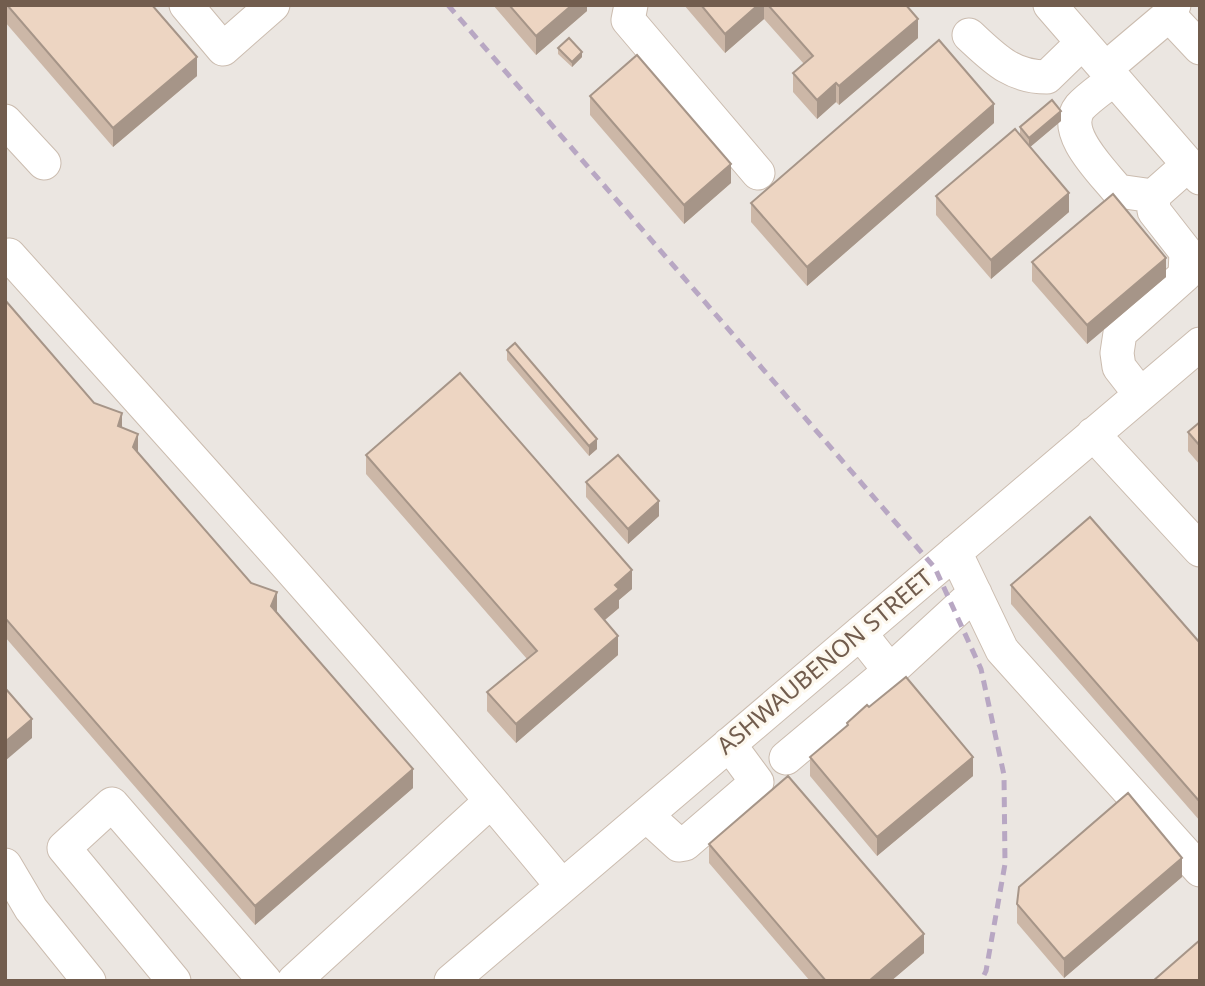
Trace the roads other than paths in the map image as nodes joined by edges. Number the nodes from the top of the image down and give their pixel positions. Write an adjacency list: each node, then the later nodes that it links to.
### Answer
1 (186, 5): 2 (street)
2 (274, 5)
3 (631, 5): 15 (street)
4 (1050, 5): 7 (street)
5 (1172, 10): 8 (street); 9 (street)
6 (969, 35): 10 (street)
7 (1083, 43): 9 (street); 10 (street)
8 (1200, 48)
9 (1109, 74): 11 (street); 14 (street)
10 (1047, 77): 11 (street)
11 (1079, 108): 16 (street)
12 (5, 121): 13 (street)
13 (44, 163)
14 (1194, 172): 16 (street)
15 (758, 173)
16 (1153, 196): 19 (street)
17 (9, 255): 30 (street)
18 (1196, 353): 19 (street, ASHWAUBENON STREET)
19 (1140, 394): 20 (street, ASHWAUBENON STREET)
20 (1093, 435): 21 (street); 22 (street, ASHWAUBENON STREET)
21 (1200, 550)
22 (955, 552): 23 (street); 24 (street, ASHWAUBENON STREET)
23 (975, 593): 25 (street); 33 (street)
24 (860, 633): 25 (street); 26 (street, ASHWAUBENON STREET)
25 (890, 671): 28 (street)
26 (757, 720): 27 (street, ASHWAUBENON STREET); 28 (street)
27 (729, 744): 29 (street); 31 (street, ASHWAUBENON STREET)
28 (786, 758): 29 (street)
29 (757, 782): 31 (street)
30 (491, 801): 34 (street); 38 (street)
31 (646, 815): 34 (street, ASHWAUBENON STREET)
32 (5, 865): 35 (street)
33 (1200, 870)
34 (562, 886): 39 (street, ASHWAUBENON STREET)
35 (89, 981)
36 (174, 981): 37 (street)
37 (265, 981)
38 (294, 981)
39 (451, 981)

